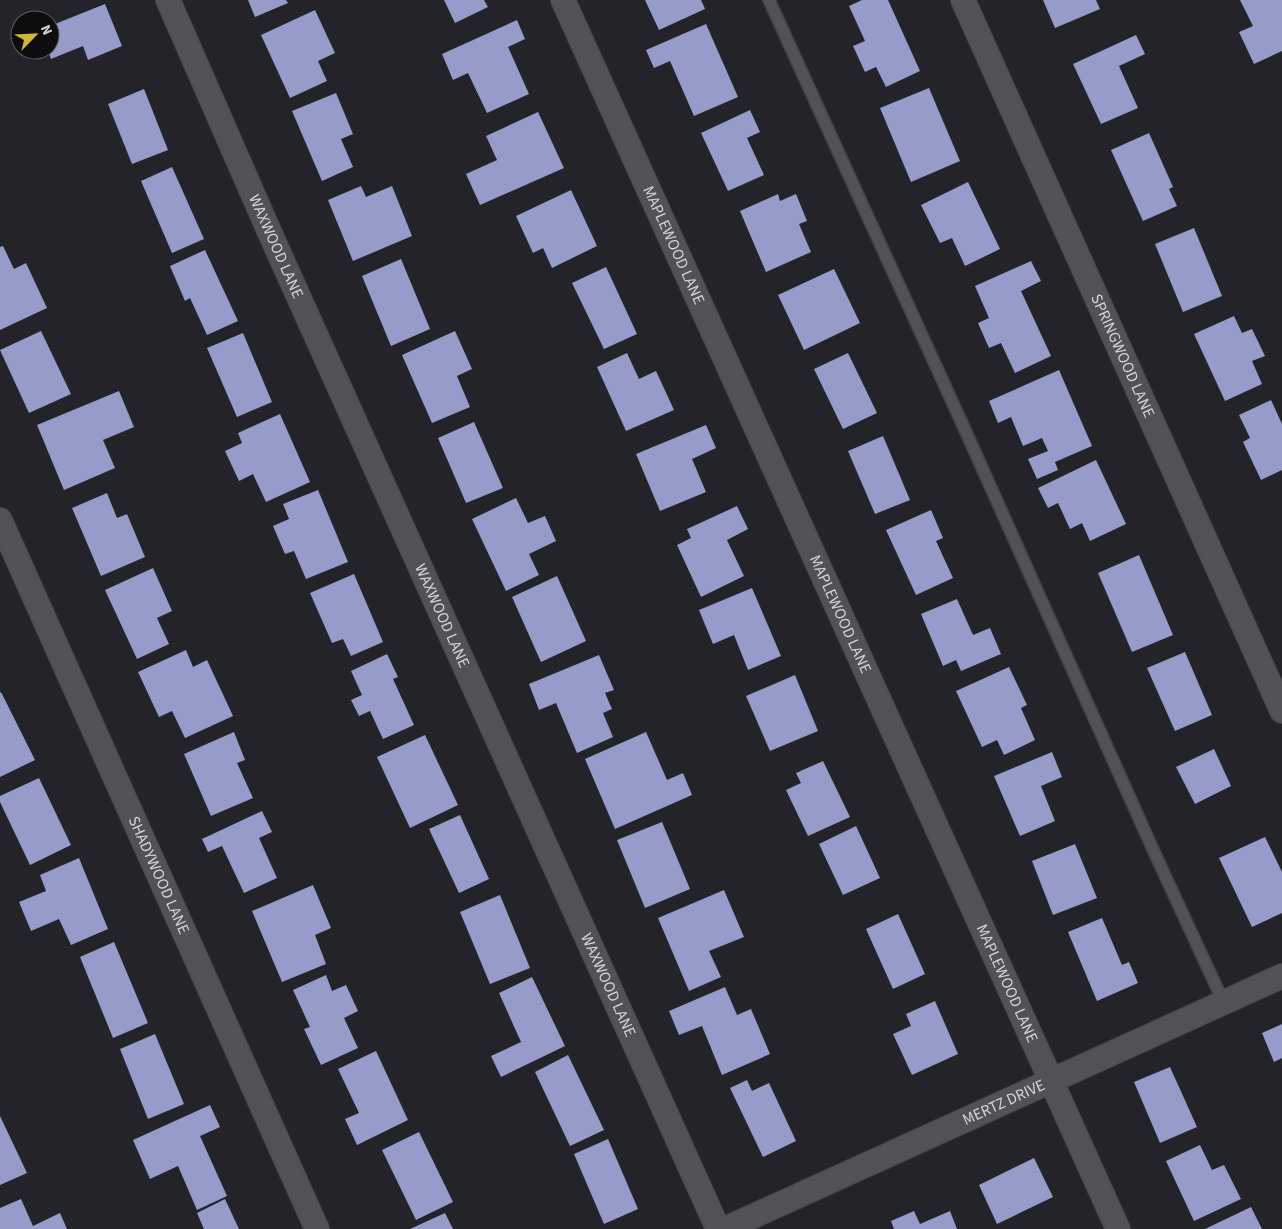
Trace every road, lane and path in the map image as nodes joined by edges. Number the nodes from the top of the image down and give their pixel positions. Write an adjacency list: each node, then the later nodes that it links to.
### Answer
1 (168, 0): 11 (street, WAXWOOD LANE)
2 (563, 0): 9 (street, MAPLEWOOD LANE)
3 (769, 0): 8 (lane)
4 (962, 0): 6 (street, SPRINGWOOD LANE)
5 (0, 520): 10 (street, SHADYWOOD LANE)
6 (1282, 711)
7 (1282, 976): 8 (street, MERTZ DRIVE)
8 (1224, 1003): 9 (street, MERTZ DRIVE)
9 (1052, 1082): 12 (street, MERTZ DRIVE); 13 (street, MAPLEWOOD LANE)
10 (317, 1229)
11 (718, 1229)
12 (725, 1229)
13 (1118, 1229)

